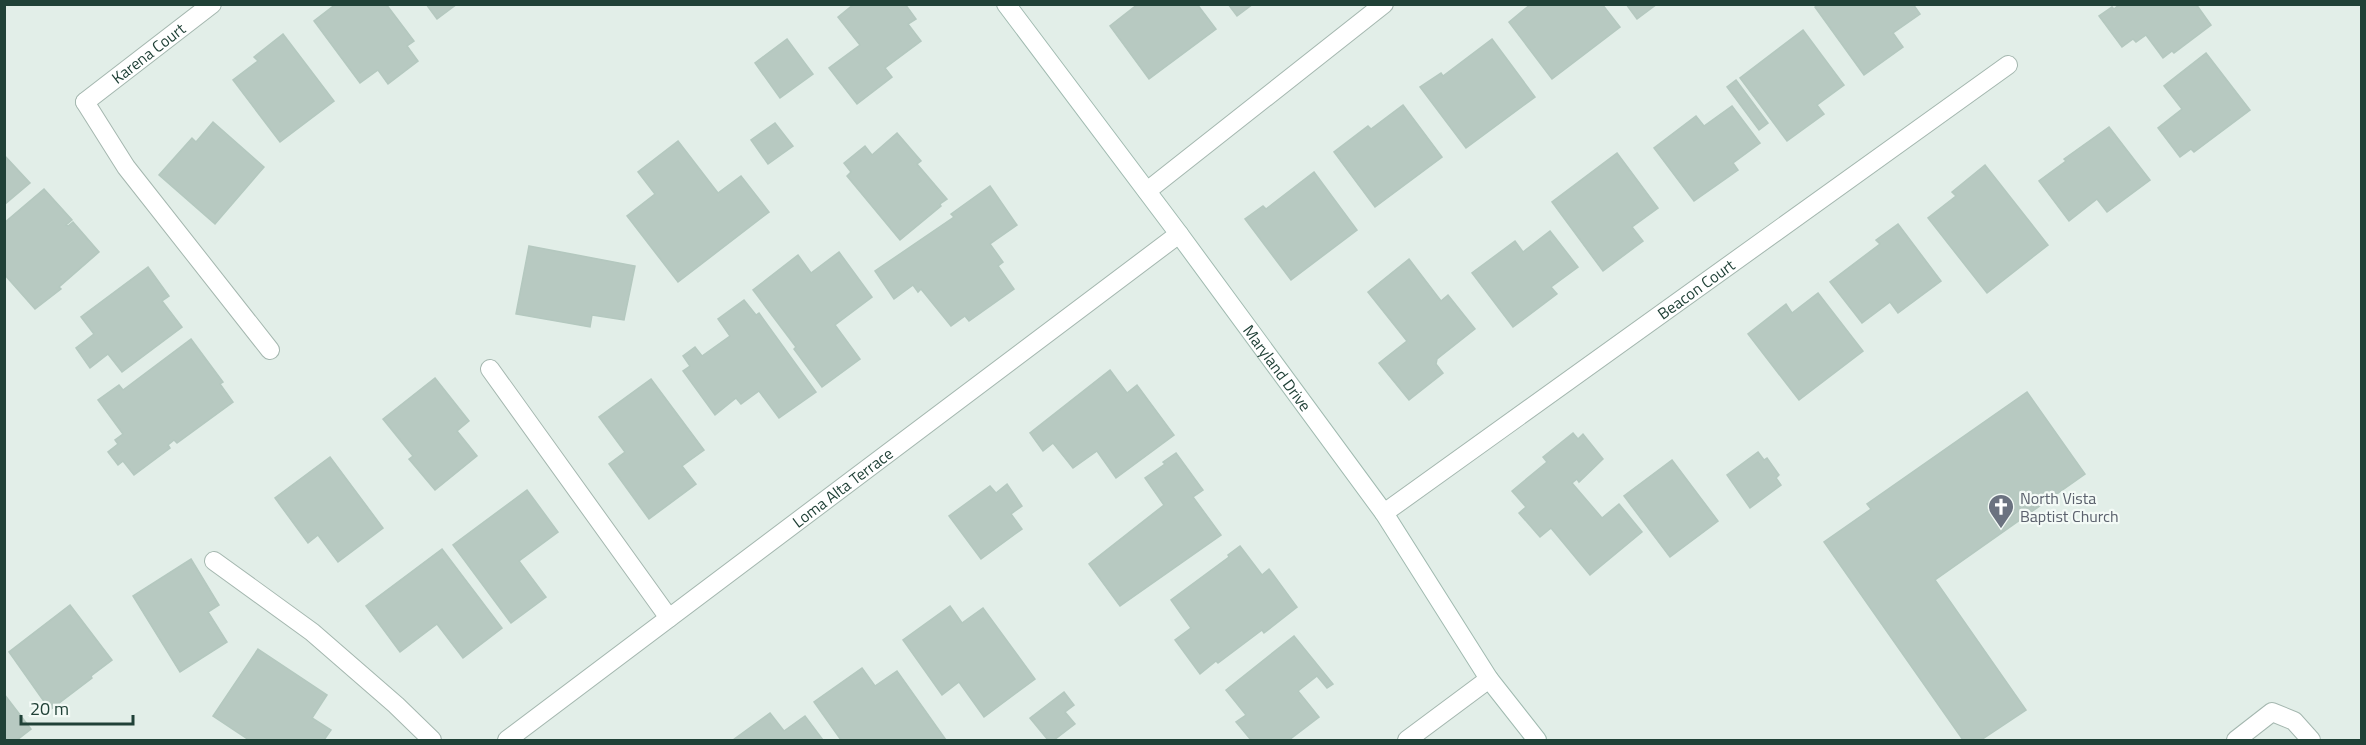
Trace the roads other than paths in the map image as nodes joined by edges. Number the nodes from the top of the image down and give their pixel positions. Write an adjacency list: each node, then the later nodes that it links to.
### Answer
1 (212, 4): 7 (street, Karena Court)
2 (1006, 4): 5 (street, Maryland Drive)
3 (1384, 4): 5 (street)
4 (2008, 65): 9 (street, Beacon Court)
5 (1147, 191): 6 (street, Maryland Drive)
6 (1179, 234): 9 (street, Maryland Drive); 11 (street, Loma Alta Terrace)
7 (270, 350)
8 (490, 369): 11 (street)
9 (1384, 513): 12 (street, Maryland Drive)
10 (214, 561): 13 (street)
11 (669, 618): 14 (street, Loma Alta Terrace)
12 (1489, 679): 15 (street); 16 (street, Maryland Drive)
13 (432, 741)
14 (507, 741)
15 (1407, 741)
16 (1537, 741)
17 (2236, 741): 18 (street)
18 (2311, 741)

